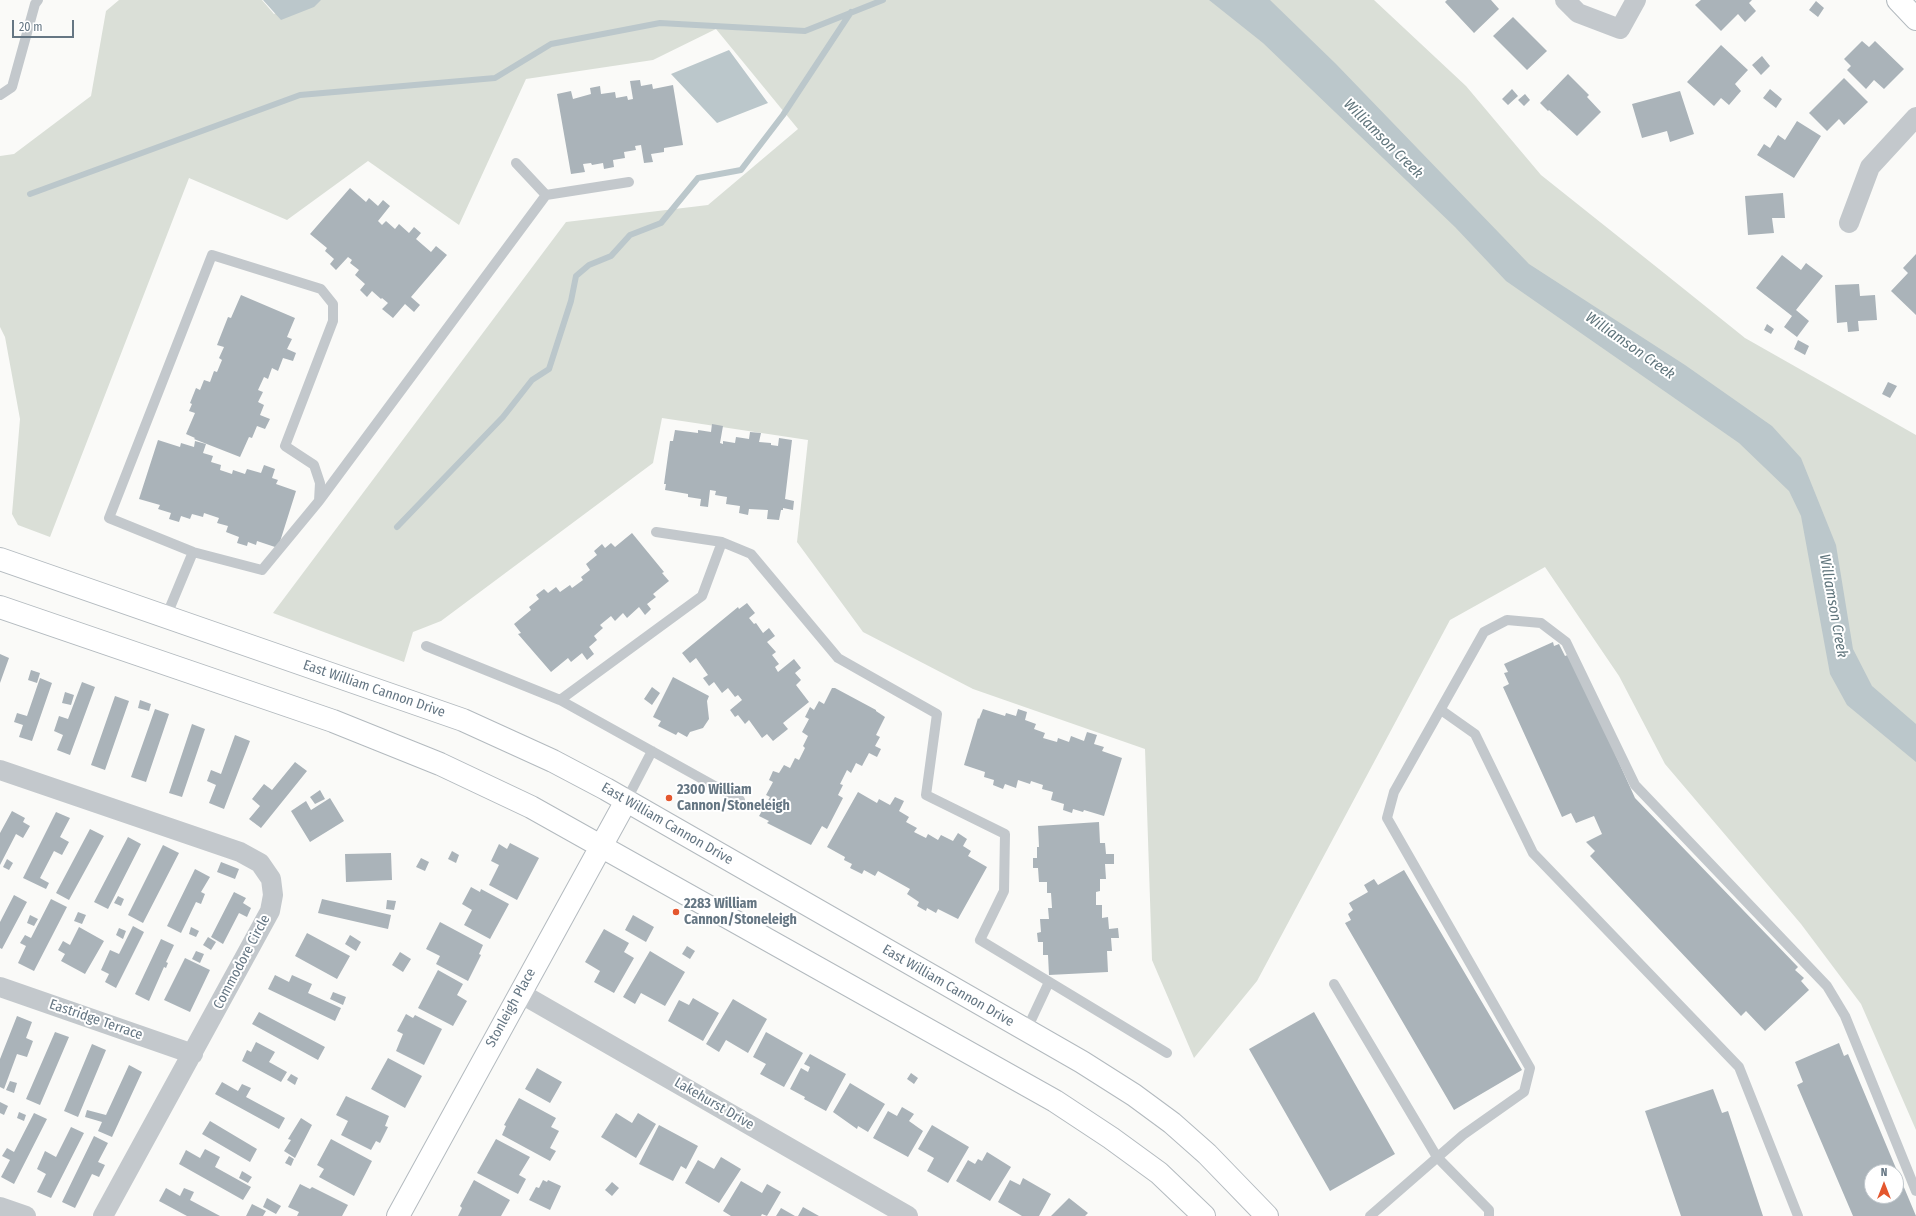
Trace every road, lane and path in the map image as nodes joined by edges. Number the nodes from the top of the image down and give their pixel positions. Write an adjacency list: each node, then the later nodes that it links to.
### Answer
1 (38, 0): 6 (lane)
2 (1565, 0): 3 (street)
3 (1636, 0)
4 (1898, 0): 5 (main road)
5 (1916, 19)
6 (0, 95)
7 (1916, 117): 11 (street)
8 (516, 163): 10 (lane)
9 (629, 182): 10 (lane)
10 (546, 195): 12 (lane)
11 (1849, 223)
12 (319, 501): 15 (lane); 15 (lane)
13 (656, 532): 14 (lane)
14 (722, 542): 20 (lane); 27 (lane)
15 (193, 552): 18 (lane)
16 (0, 559): 18 (main road, East William Cannon Drive)
17 (0, 607): 26 (main road)
18 (166, 617): 25 (main road, East William Cannon Drive)
19 (426, 646): 20 (lane)
20 (560, 700): 22 (lane)
21 (1441, 710): 34 (lane); 35 (lane); 45 (lane)
22 (652, 751): 24 (lane); 25 (lane)
23 (0, 770): 33 (street, Commodore Circle)
24 (740, 800)
25 (626, 801): 26 (main road, Stonleigh Place); 31 (main road, East William Cannon Drive)
26 (600, 846): 30 (main road, Stonleigh Place); 41 (main road)
27 (1050, 982): 31 (lane); 32 (lane)
28 (1334, 984): 34 (lane)
29 (0, 986): 33 (street, Eastridge Terrace)
30 (520, 993): 39 (main road, Stonleigh Place); 40 (street, Lakehurst Drive)
31 (1026, 1030): 42 (main road, East William Cannon Drive)
32 (1167, 1053)
33 (193, 1054): 38 (street, Commodore Circle)
34 (1437, 1157): 43 (lane); 44 (lane)
35 (1916, 1191)
36 (0, 1207): 37 (street)
37 (26, 1216)
38 (104, 1216)
39 (398, 1216)
40 (908, 1216)
41 (1204, 1216)
42 (1267, 1216)
43 (1370, 1216)
44 (1489, 1216)
45 (1798, 1216)

